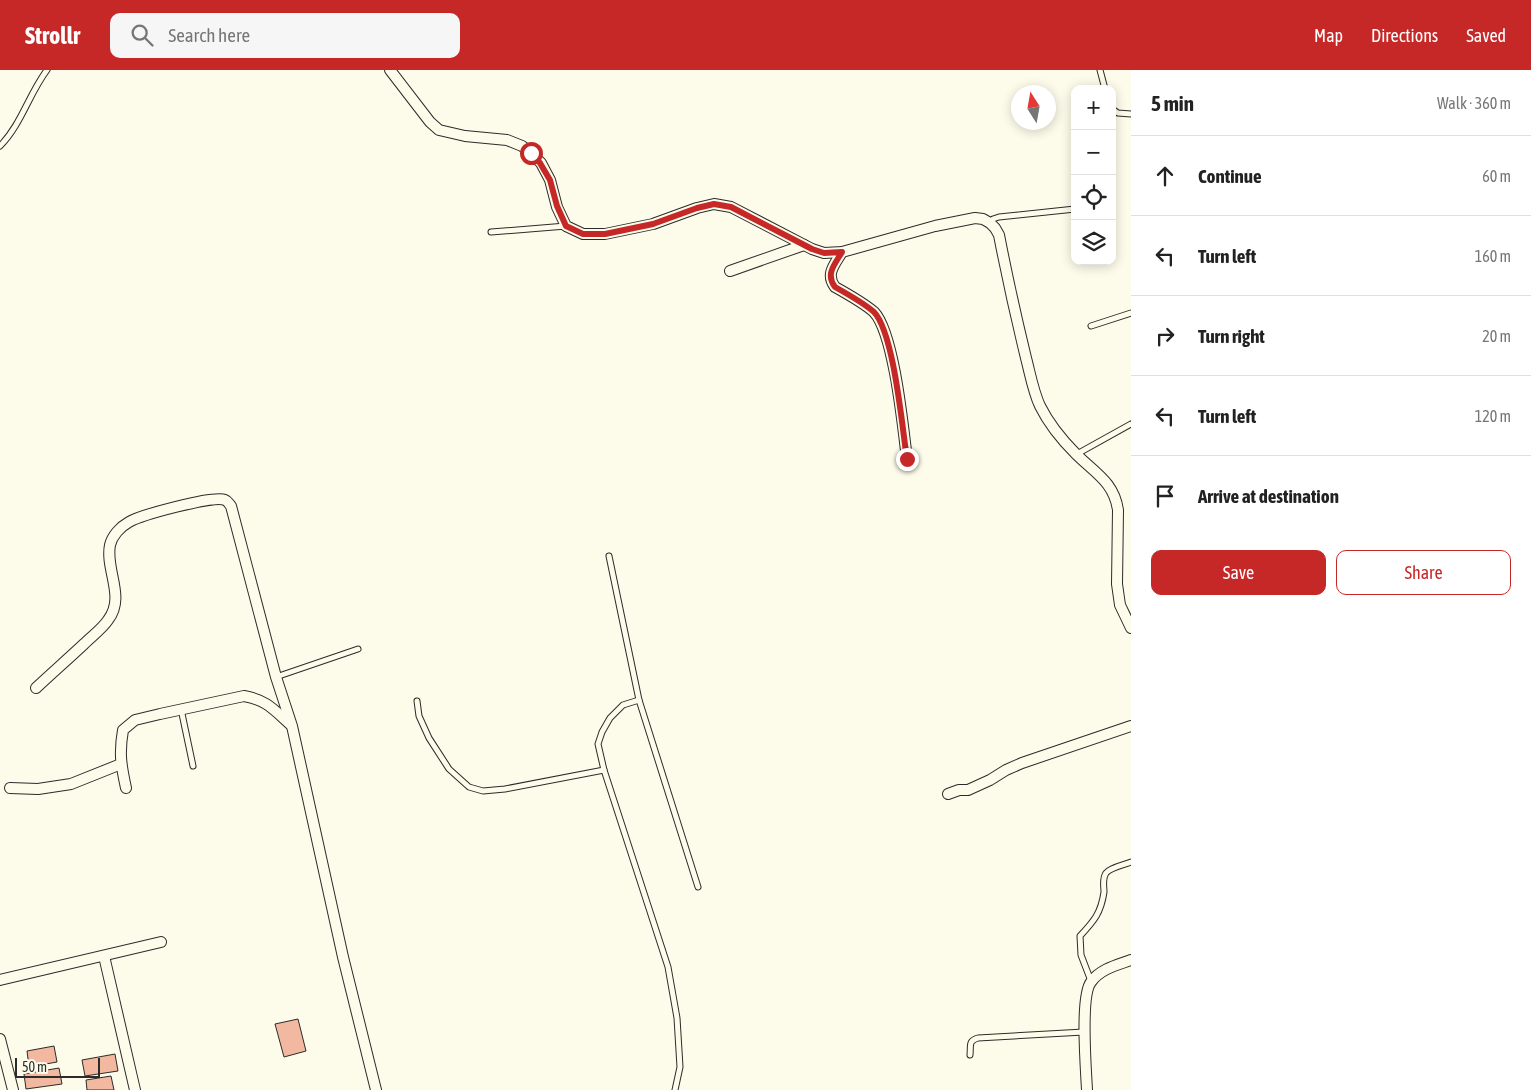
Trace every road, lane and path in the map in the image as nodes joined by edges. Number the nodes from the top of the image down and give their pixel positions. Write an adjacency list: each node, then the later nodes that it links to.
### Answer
1 (47, 70): 7 (lane)
2 (390, 70): 10 (street)
3 (1100, 70): 4 (lane)
4 (1104, 85)
5 (1116, 112): 6 (lane)
6 (1131, 114)
7 (0, 146)
8 (1071, 209): 9 (lane)
9 (990, 223): 13 (street); 18 (street)
10 (566, 226): 11 (lane); 12 (street)
11 (491, 232)
12 (804, 245): 13 (street); 14 (street)
13 (842, 252): 19 (street)
14 (730, 271)
15 (1131, 313): 16 (lane)
16 (1091, 326)
17 (1131, 424): 18 (lane)
18 (1076, 454): 21 (street)
19 (907, 459)
20 (609, 556): 25 (lane)
21 (1131, 628)
22 (358, 648): 23 (lane)
23 (276, 677): 24 (street); 28 (street)
24 (36, 688)
25 (639, 700): 32 (lane); 37 (lane)
26 (417, 701): 32 (lane)
27 (181, 710): 28 (street); 30 (street); 31 (lane)
28 (292, 726): 48 (street)
29 (1131, 726): 35 (street)
30 (121, 764): 33 (street); 34 (street)
31 (193, 766)
32 (604, 770): 49 (lane)
33 (10, 788)
34 (126, 788)
35 (948, 794)
36 (1131, 862): 42 (lane)
37 (698, 887)
38 (161, 942): 39 (street)
39 (104, 956): 41 (street); 47 (street)
40 (1131, 960): 42 (street)
41 (0, 980)
42 (1091, 981): 43 (street)
43 (1085, 1032): 45 (lane); 50 (street)
44 (0, 1039): 46 (street)
45 (970, 1055)
46 (13, 1090)
47 (135, 1090)
48 (376, 1090)
49 (675, 1090)
50 (1087, 1090)

